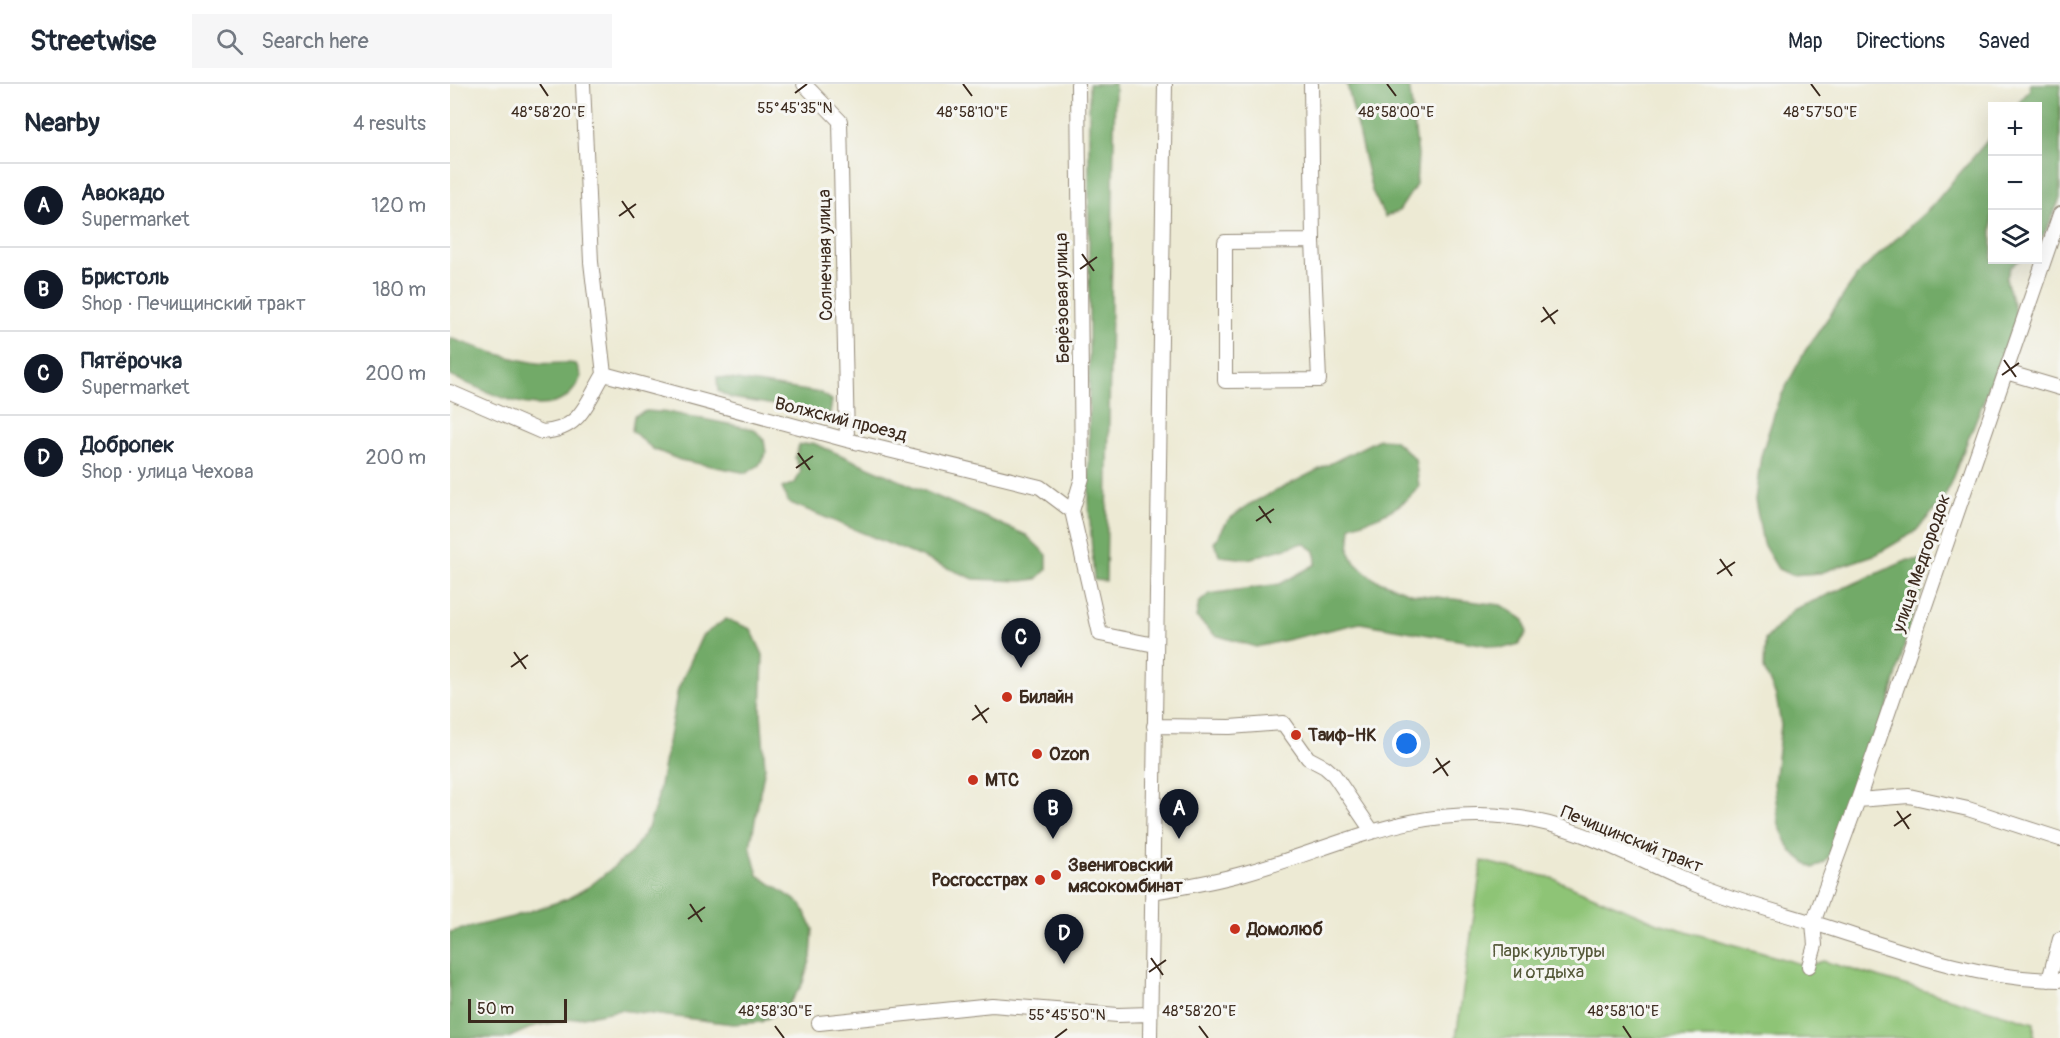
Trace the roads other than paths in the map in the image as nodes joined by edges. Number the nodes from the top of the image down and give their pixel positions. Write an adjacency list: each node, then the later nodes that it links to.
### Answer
1 (583, 84): 9 (street)
2 (804, 84): 12 (street, Солнечная улица)
3 (1078, 84): 13 (street, Берёзовая улица)
4 (1164, 84): 14 (street)
5 (1311, 84): 7 (street)
6 (2060, 214): 8 (street, улица Медгородок)
7 (1313, 241): 7 (street)
8 (2006, 372): 10 (street); 16 (street, улица Медгородок)
9 (604, 375): 11 (street); 12 (street, Волжский проезд)
10 (2060, 388)
11 (450, 392)
12 (847, 440): 13 (street, Волжский проезд)
13 (1072, 511): 14 (street)
14 (1155, 645): 15 (street)
15 (1154, 726): 17 (street); 19 (street)
16 (1858, 800): 18 (street); 20 (street, улица Медгородок)
17 (1372, 831): 19 (street, Печищинский тракт); 20 (street, Печищинский тракт)
18 (2060, 839)
19 (1152, 892): 24 (street)
20 (1813, 923): 22 (street, улица Медгородок); 23 (street, Печищинский тракт)
21 (2060, 939): 23 (street)
22 (1809, 966)
23 (2055, 980)
24 (1150, 1014): 25 (street); 26 (street)
25 (819, 1023)
26 (1150, 1038)

